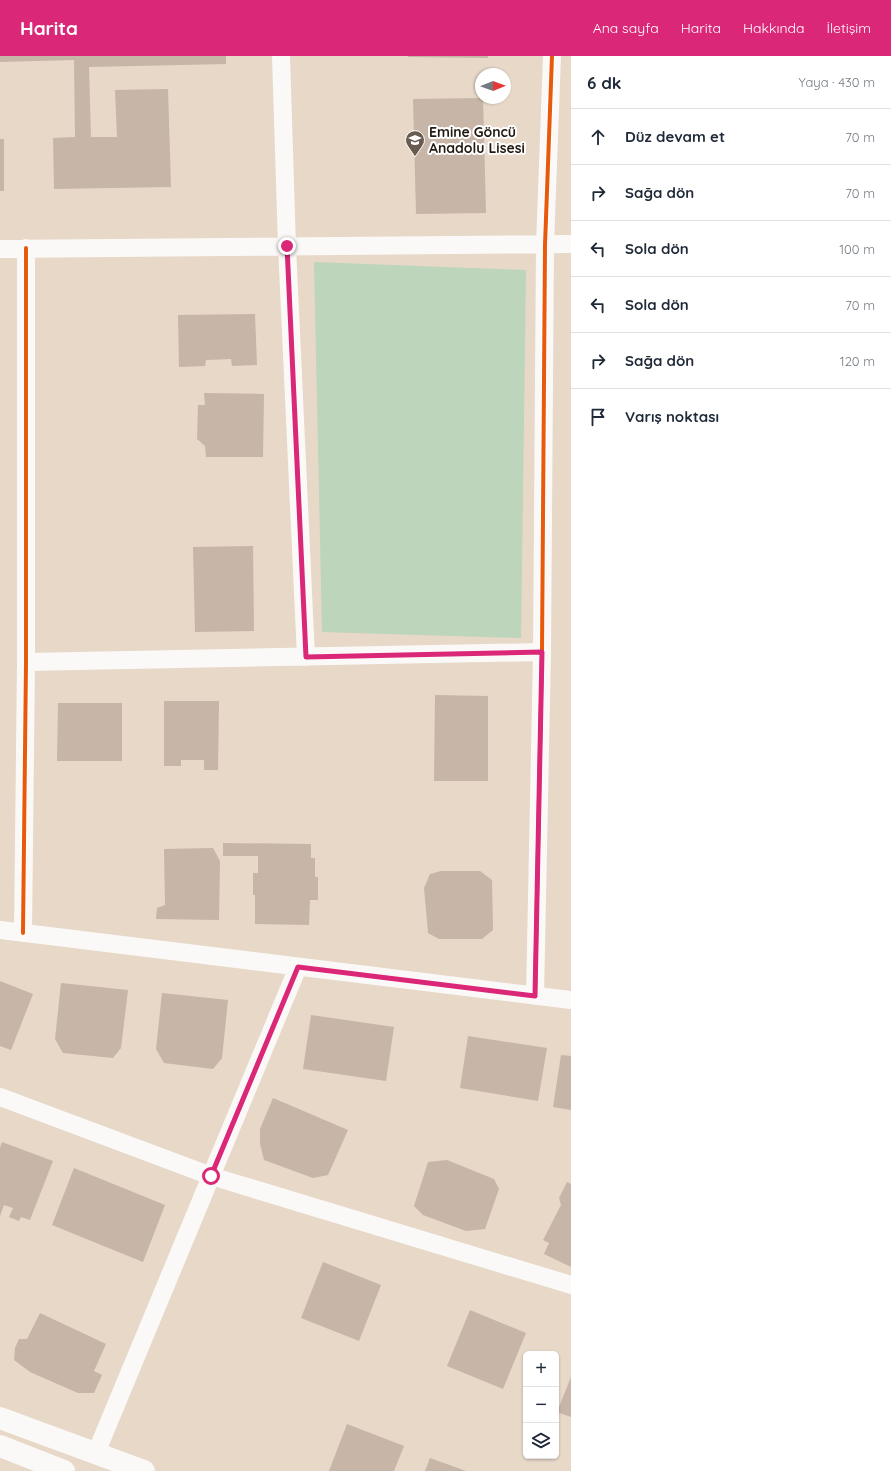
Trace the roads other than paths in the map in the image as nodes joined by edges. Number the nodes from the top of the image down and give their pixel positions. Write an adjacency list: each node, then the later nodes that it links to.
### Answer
1 (281, 56): 5 (street)
2 (552, 56): 4 (street)
3 (571, 244): 4 (street)
4 (545, 245): 5 (street); 8 (street)
5 (287, 246): 6 (street); 9 (street)
6 (26, 248): 7 (street); 10 (street)
7 (0, 249)
8 (542, 652): 9 (street); 14 (street)
9 (306, 657): 10 (street)
10 (26, 662): 12 (street)
11 (0, 930): 12 (street)
12 (23, 933): 13 (street)
13 (298, 967): 14 (street); 17 (street)
14 (535, 996): 15 (street)
15 (571, 1000)
16 (0, 1097): 17 (street)
17 (211, 1176): 18 (street); 21 (street)
18 (571, 1285)
19 (0, 1418): 21 (main road)
20 (0, 1446): 22 (main road)
21 (96, 1453): 23 (main road)
22 (64, 1471)
23 (144, 1471)

